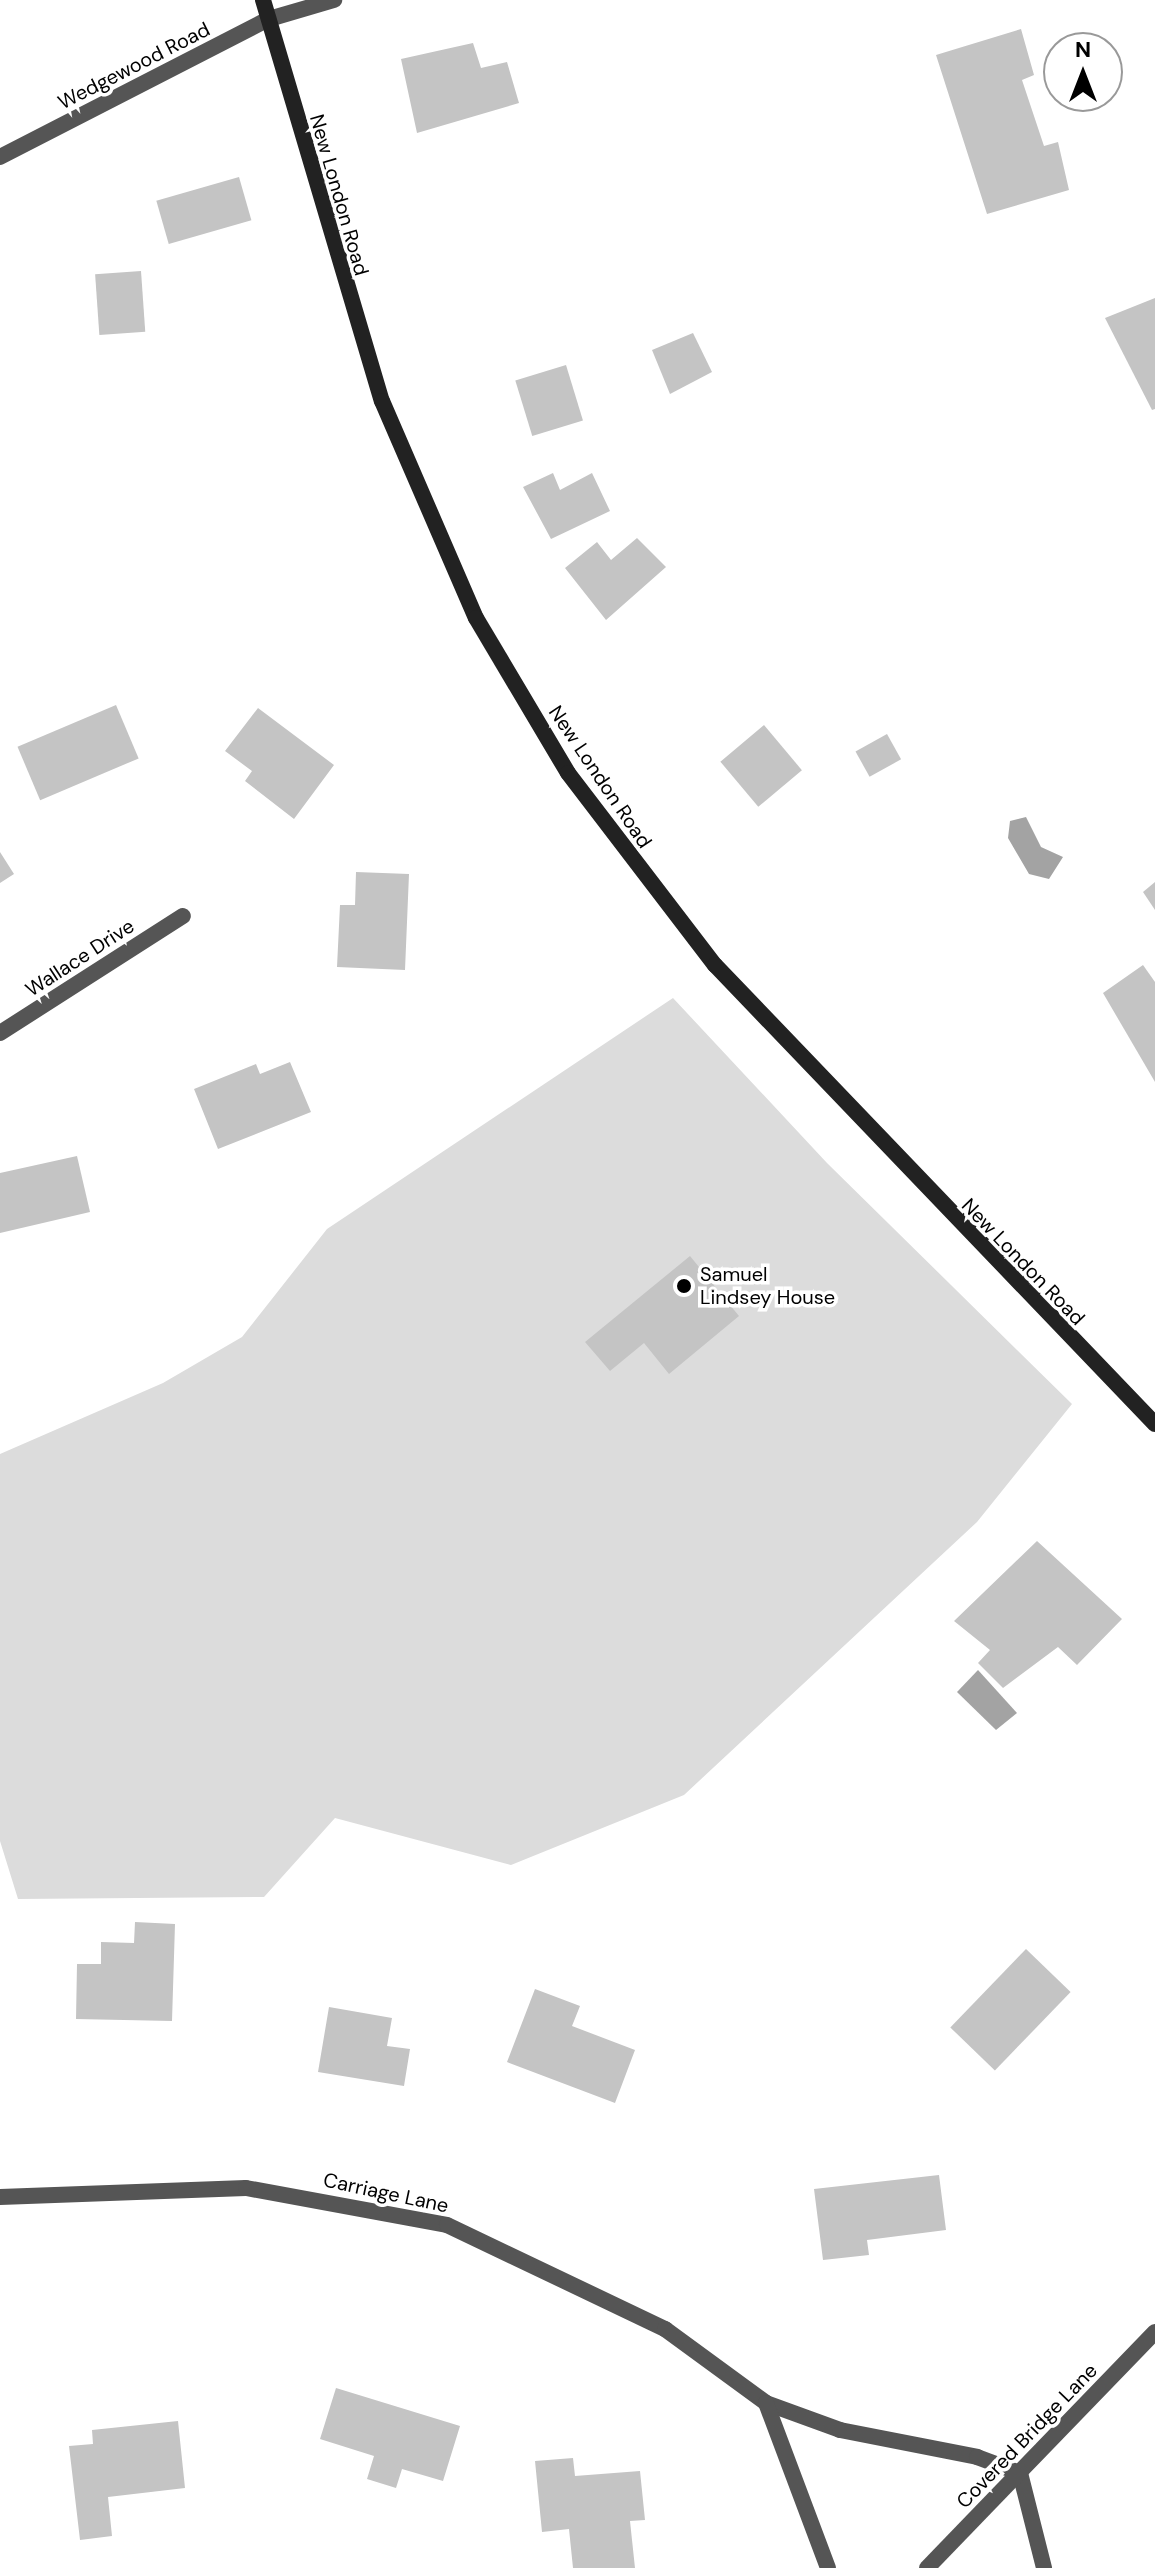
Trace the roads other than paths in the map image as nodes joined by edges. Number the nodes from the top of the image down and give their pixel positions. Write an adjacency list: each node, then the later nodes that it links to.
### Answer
1 (263, 0): 3 (main road, New London Road)
2 (334, 0): 3 (street, Wedgewood Road)
3 (269, 19): 4 (street, Wedgewood Road); 7 (main road, New London Road)
4 (0, 157)
5 (183, 916): 6 (street, Wallace Drive)
6 (0, 1033)
7 (1155, 1424)
8 (0, 2197): 10 (street, Carriage Lane)
9 (1155, 2332): 11 (street, Covered Bridge Lane)
10 (766, 2403): 11 (street, Carriage Lane); 12 (street)
11 (1020, 2473): 13 (street, Covered Bridge Lane); 14 (street)
12 (828, 2568)
13 (927, 2568)
14 (1044, 2568)

